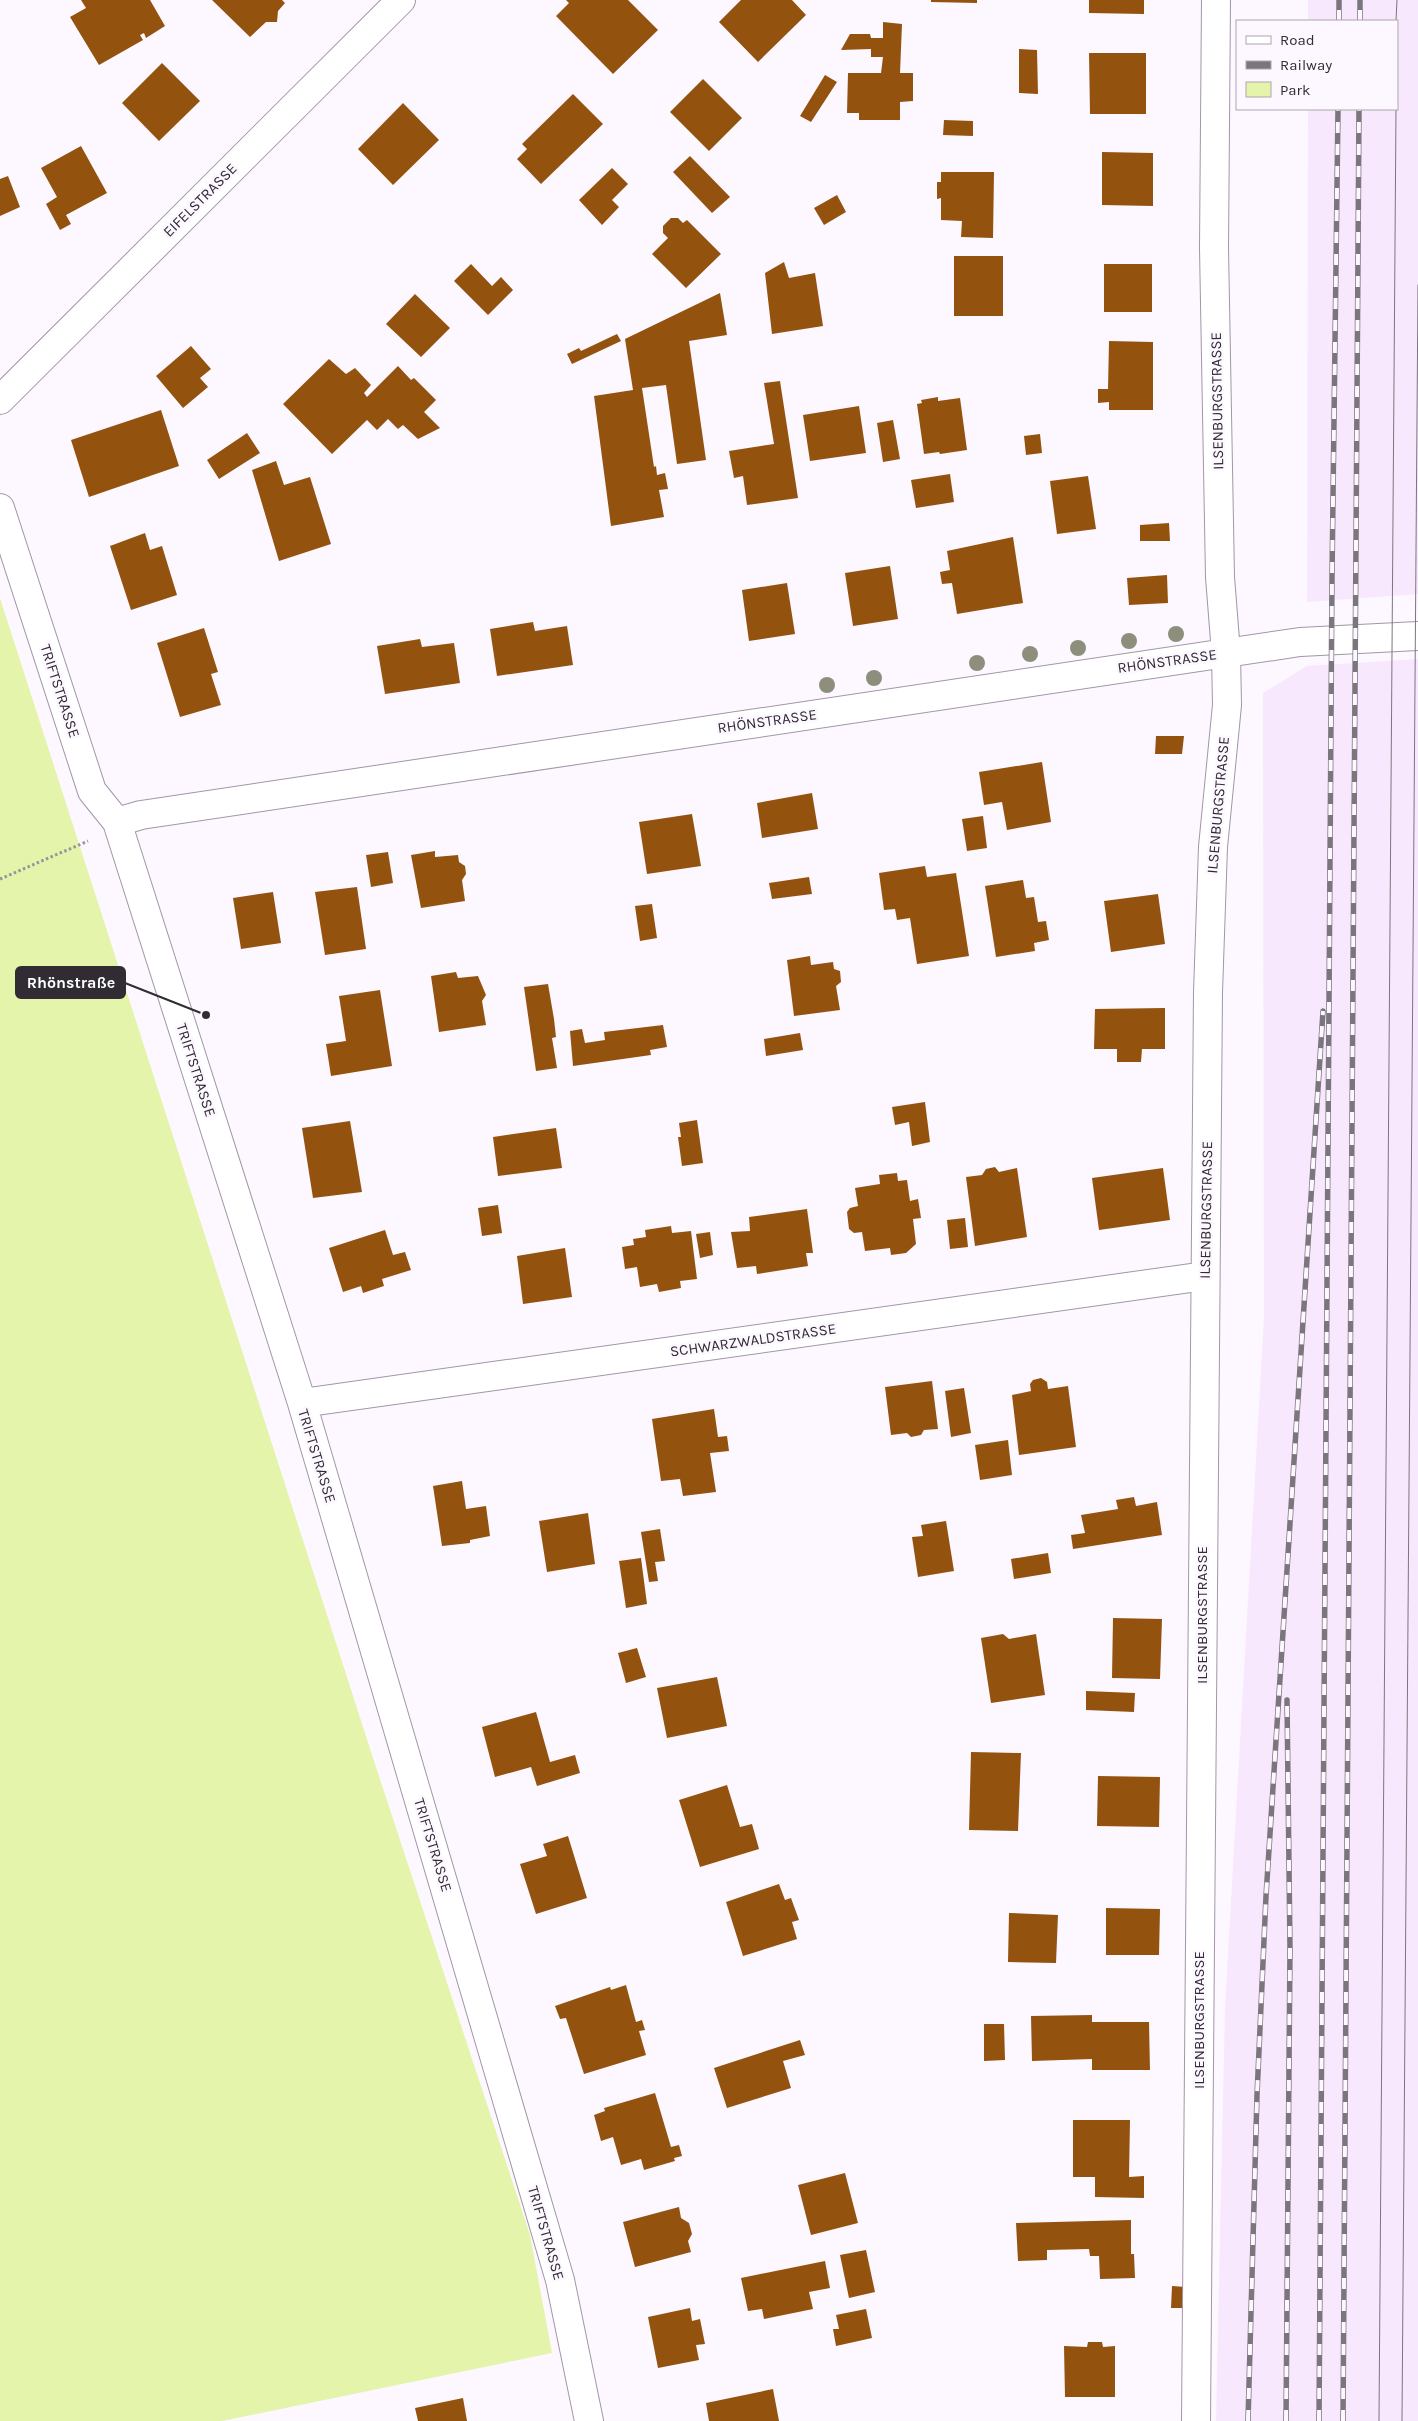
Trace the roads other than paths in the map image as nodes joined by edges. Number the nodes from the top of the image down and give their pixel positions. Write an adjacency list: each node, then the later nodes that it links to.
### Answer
1 (400, 0): 3 (street, EIFELSTRASSE)
2 (1216, 0): 6 (street, ILSENBURGSTRASSE)
3 (0, 400)
4 (0, 508): 7 (street, TRIFTSTRASSE)
5 (1418, 636): 6 (street, RHÖNSTRASSE)
6 (1226, 653): 7 (street, RHÖNSTRASSE); 8 (street, ILSENBURGSTRASSE)
7 (118, 822): 9 (street, TRIFTSTRASSE)
8 (1205, 1276): 9 (street, SCHWARZWALDSTRASSE); 11 (street, ILSENBURGSTRASSE)
9 (302, 1404): 10 (street, TRIFTSTRASSE)
10 (589, 2421)
11 (1196, 2421)

